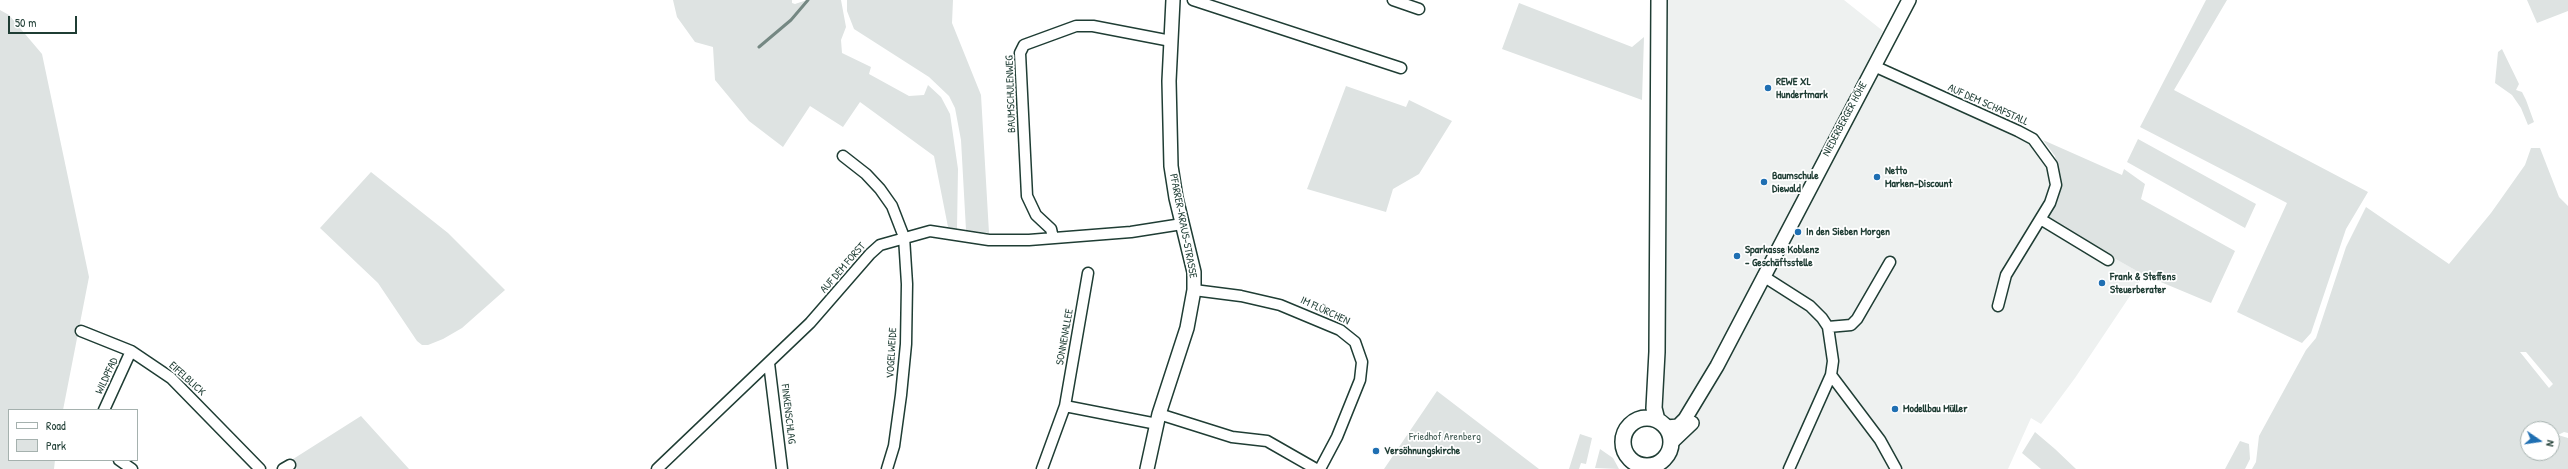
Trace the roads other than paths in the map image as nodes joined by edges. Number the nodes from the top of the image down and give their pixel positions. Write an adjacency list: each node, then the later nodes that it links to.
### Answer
1 (1173, 0): 7 (street, PFARRER-KRAUS-STRASSE)
2 (1193, 0): 9 (street)
3 (1659, 0): 23 (main road)
4 (1909, 0): 8 (street, NIEDERBERGER HÖHE)
5 (1398, 1): 6 (street)
6 (1419, 8)
7 (1171, 41): 12 (street, PFARRER-KRAUS-STRASSE); 14 (street, BAUMSCHULENWEG)
8 (1874, 66): 11 (street, AUF DEM SCHAFSTALL); 18 (street, NIEDERBERGER HÖHE)
9 (1401, 68)
10 (843, 156): 13 (street, VOGELWEIDE)
11 (2042, 220): 15 (street); 20 (street, AUF DEM SCHAFSTALL)
12 (1182, 224): 14 (street, AUF DEM FORST); 19 (street, PFARRER-KRAUS-STRASSE)
13 (904, 237): 14 (street, AUF DEM FORST); 25 (street, AUF DEM FORST); 40 (street, VOGELWEIDE)
14 (1053, 238)
15 (2108, 260)
16 (1890, 262): 21 (street)
17 (1088, 273): 28 (street, SONNENALLEE)
18 (1763, 276): 21 (street); 26 (street, NIEDERBERGER HÖHE)
19 (1194, 290): 30 (street, PFARRER-KRAUS-STRASSE); 44 (street, IM FLÜRCHEN)
20 (1998, 306)
21 (1828, 327): 27 (street)
22 (82, 331): 24 (street, EIFELBLICK)
23 (1655, 339): 31 (main road); 32 (main road)
24 (131, 351): 29 (street, WILDPFAD); 37 (street, EIFELBLICK)
25 (769, 363): 38 (street, AUF DEM FORST); 39 (street, FINKENSCHLAG)
26 (1717, 366): 32 (street, NIEDERBERGER HÖHE); 33 (street, NIEDERBERGER HÖHE)
27 (1831, 375): 45 (street); 46 (street)
28 (1065, 406): 30 (street); 41 (street, SONNENALLEE)
29 (104, 409)
30 (1158, 419): 42 (street, PFARRER-KRAUS-STRASSE); 43 (street)
31 (1641, 419): 32 (main road); 35 (main road)
32 (1662, 424): 33 (main road)
33 (1672, 442): 35 (main road)
34 (120, 461): 36 (street)
35 (1638, 466)
36 (132, 469)
37 (260, 469)
38 (657, 469)
39 (782, 469)
40 (887, 469)
41 (1042, 469)
42 (1147, 469)
43 (1316, 469)
44 (1320, 469)
45 (1789, 469)
46 (1896, 469)

